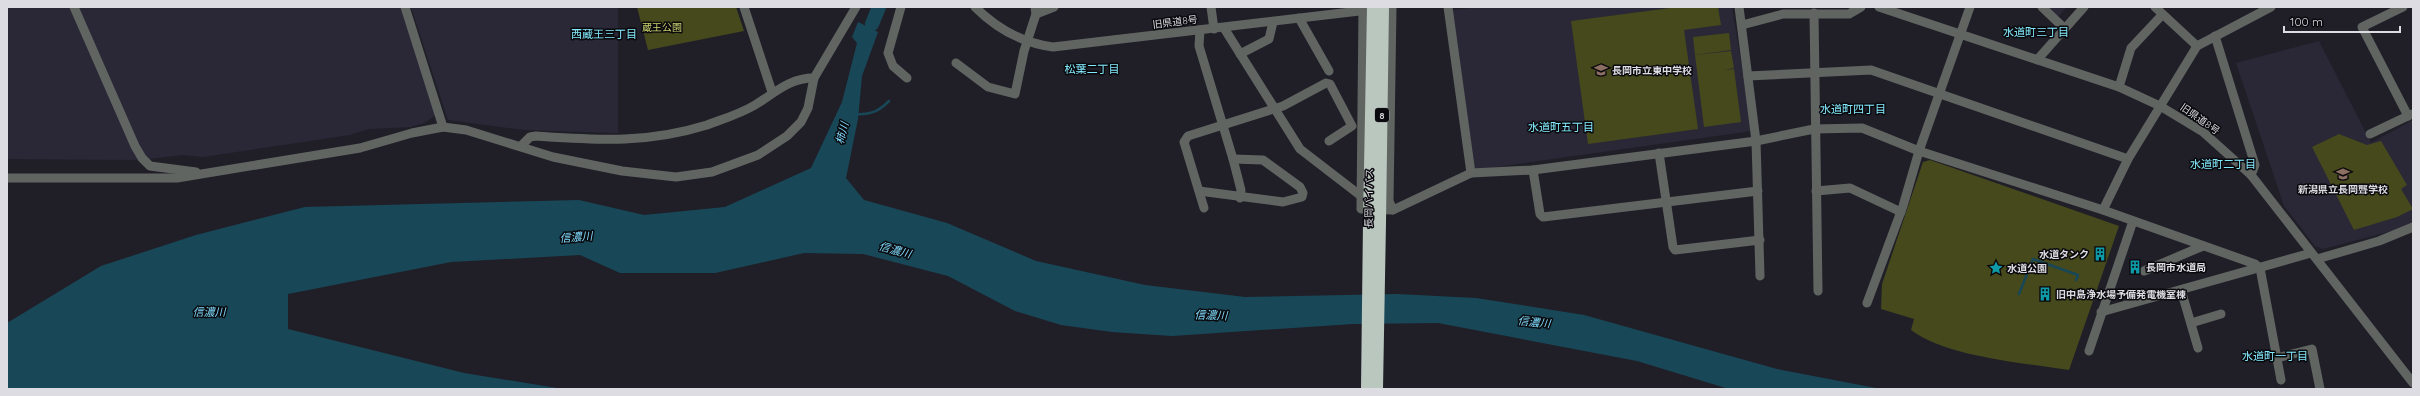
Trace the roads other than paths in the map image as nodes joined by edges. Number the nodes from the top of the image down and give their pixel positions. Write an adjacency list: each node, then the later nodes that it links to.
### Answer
1 (74, 7): 64 (street)
2 (405, 7): 52 (street)
3 (744, 7): 46 (street)
4 (856, 7): 43 (street)
5 (901, 7): 44 (street)
6 (975, 7): 35 (street, 旧県道8号)
7 (1054, 7): 23 (street)
8 (1211, 7): 31 (street)
9 (1383, 7): 78 (highway, 長岡バイパス / 8, bridge)
10 (1388, 7): 22 (street, 旧県道8号)
11 (1392, 7): 74 (street)
12 (1448, 7): 63 (street)
13 (1739, 7): 28 (street)
14 (1861, 7): 24 (street)
15 (1879, 7): 33 (street, 旧県道8号)
16 (1970, 7): 33 (street)
17 (2042, 7): 30 (street)
18 (2084, 7): 30 (street)
19 (2155, 7): 25 (street)
20 (2271, 7): 34 (street)
21 (2403, 7): 50 (street)
22 (1366, 8): 26 (street, 旧県道8号); 70 (street); 78 (highway, 長岡バイパス / 8, bridge)
23 (1035, 11): 35 (street)
24 (1814, 13): 28 (street); 40 (street)
25 (2162, 15): 36 (street); 45 (street)
26 (1299, 18): 27 (street, 旧県道8号); 41 (street)
27 (1273, 22): 29 (street, 旧県道8号); 37 (street)
28 (1742, 25): 42 (street)
29 (1224, 28): 31 (street, 旧県道8号); 37 (street)
30 (2064, 28): 38 (street)
31 (1214, 29): 32 (street, 旧県道8号)
32 (1200, 30): 35 (street, 旧県道8号); 51 (street)
33 (1960, 34): 38 (street, 旧県道8号); 47 (street)
34 (2215, 36): 36 (street); 65 (street)
35 (1027, 42): 39 (street)
36 (2198, 46): 48 (street)
37 (1240, 54): 49 (street)
38 (2036, 60): 45 (street, 旧県道8号)
39 (956, 63)
40 (1816, 71): 42 (street); 47 (street); 53 (street)
41 (1329, 72)
42 (1748, 76): 56 (street)
43 (814, 78): 46 (street); 57 (street)
44 (907, 78)
45 (2119, 87): 48 (street, 旧県道8号)
46 (772, 92): 57 (street)
47 (1940, 94): 58 (street); 61 (street)
48 (2160, 106): 61 (street); 65 (street, 旧県道8号)
49 (1273, 109): 51 (street); 55 (street); 70 (street)
50 (2411, 115): 54 (street)
51 (1222, 125): 60 (street); 67 (street)
52 (444, 128): 57 (street); 64 (street)
53 (1814, 129): 56 (street); 58 (street); 69 (street)
54 (2370, 134)
55 (1329, 141)
56 (1756, 141): 59 (street); 68 (street)
57 (522, 146)
58 (1919, 151): 75 (street); 76 (street)
59 (1659, 154): 62 (street); 72 (street)
60 (1233, 158): 71 (street); 71 (street)
61 (2128, 159): 75 (street)
62 (1533, 170): 63 (street); 72 (street)
63 (1471, 173): 74 (street)
64 (202, 174): 66 (street)
65 (2251, 175): 83 (street, 旧県道8号)
66 (7, 178)
67 (1199, 191): 71 (street); 73 (street)
68 (1758, 191): 72 (street); 80 (street)
69 (1816, 191): 76 (street); 88 (street)
70 (1361, 196): 74 (street)
71 (1240, 198)
72 (1666, 202): 80 (street)
73 (1204, 208)
74 (1393, 210)
75 (2103, 210): 77 (street)
76 (1901, 212): 89 (street)
77 (2133, 221): 82 (street); 90 (street)
78 (1375, 222): 81 (highway, 長岡バイパス / 8)
79 (2413, 227): 83 (street)
80 (1760, 240): 86 (street)
81 (1374, 246): 98 (highway, 長岡バイパス / 8); 99 (highway, 長岡バイパス / 8)
82 (2203, 246): 84 (street); 85 (street)
83 (2314, 256): 84 (street); 97 (street, 旧県道8号)
84 (2260, 268): 87 (street); 95 (street)
85 (2144, 271)
86 (1760, 276)
87 (2181, 290): 90 (street); 92 (street)
88 (1818, 292)
89 (1867, 303)
90 (2101, 312): 94 (street)
91 (2220, 314): 92 (street)
92 (2191, 323): 93 (street)
93 (2198, 348)
94 (2089, 351)
95 (2277, 358): 96 (street); 100 (street)
96 (2281, 380)
97 (2413, 382)
98 (1367, 389)
99 (1377, 389)
100 (2320, 389)

